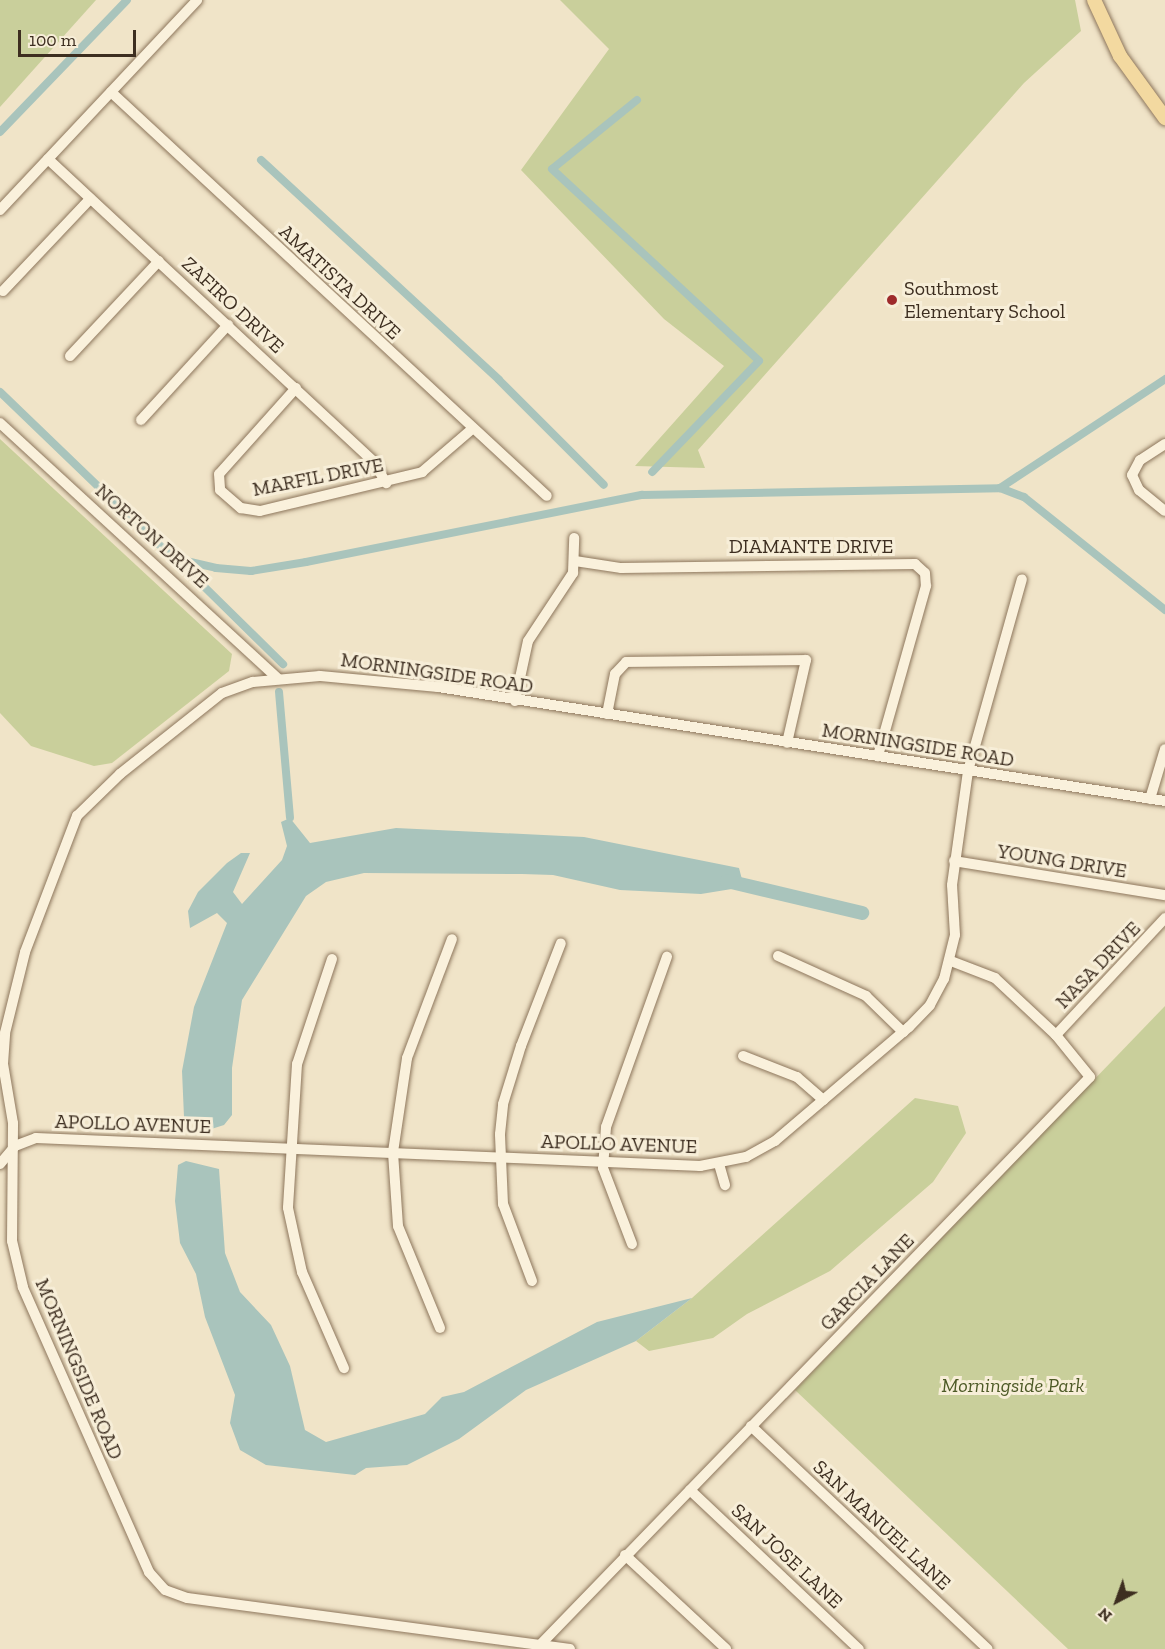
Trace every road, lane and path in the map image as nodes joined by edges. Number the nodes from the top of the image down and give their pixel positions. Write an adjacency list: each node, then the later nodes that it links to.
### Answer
1 (197, 0): 3 (street)
2 (1094, 0): 4 (main road)
3 (111, 92): 5 (street); 15 (street, AMATISTA DRIVE)
4 (1165, 118)
5 (48, 159): 6 (street, ZAFIRO DRIVE); 7 (street)
6 (90, 199): 8 (street, ZAFIRO DRIVE); 9 (street)
7 (0, 210)
8 (159, 261): 10 (street, ZAFIRO DRIVE); 11 (street)
9 (3, 291)
10 (228, 325): 12 (street, ZAFIRO DRIVE); 13 (street)
11 (70, 356)
12 (296, 388): 17 (street, ZAFIRO DRIVE); 17 (street, MARFIL DRIVE)
13 (141, 420)
14 (0, 423): 23 (street, NORTON DRIVE)
15 (472, 429): 17 (street, MARFIL DRIVE); 18 (street, AMATISTA DRIVE)
16 (1165, 444): 19 (street)
17 (386, 483)
18 (547, 496)
19 (1165, 511)
20 (574, 538): 21 (street)
21 (575, 561): 24 (street); 28 (street, DIAMANTE DRIVE)
22 (1022, 579): 29 (street, APOLLO AVENUE)
23 (278, 679): 24 (street, MORNINGSIDE ROAD); 46 (street, MORNINGSIDE ROAD)
24 (515, 701): 25 (street, MORNINGSIDE ROAD)
25 (607, 714): 26 (street, MORNINGSIDE ROAD); 26 (street)
26 (787, 742): 28 (street, MORNINGSIDE ROAD)
27 (1165, 749): 30 (street)
28 (878, 756): 29 (street, MORNINGSIDE ROAD)
29 (968, 771): 30 (street, MORNINGSIDE ROAD); 32 (street, APOLLO AVENUE)
30 (1150, 799): 31 (street, MORNINGSIDE ROAD)
31 (1165, 801)
32 (954, 861): 33 (street, YOUNG DRIVE); 40 (street, APOLLO AVENUE)
33 (1165, 895)
34 (1165, 918): 42 (street, NASA DRIVE)
35 (452, 939): 47 (street)
36 (561, 943): 48 (street)
37 (778, 956): 41 (street)
38 (667, 957): 49 (street)
39 (332, 959): 45 (street)
40 (951, 961): 41 (street, APOLLO AVENUE); 42 (street, GARCIA LANE)
41 (903, 1032): 44 (street, APOLLO AVENUE)
42 (1056, 1035): 58 (street, GARCIA LANE)
43 (743, 1056): 44 (street)
44 (823, 1100): 51 (street, APOLLO AVENUE)
45 (288, 1147): 46 (street, APOLLO AVENUE); 47 (street, APOLLO AVENUE); 57 (street)
46 (13, 1150): 50 (street); 53 (street, MORNINGSIDE ROAD)
47 (393, 1152): 48 (street, APOLLO AVENUE); 56 (street)
48 (499, 1157): 49 (street, APOLLO AVENUE); 55 (street)
49 (602, 1162): 51 (street, APOLLO AVENUE); 54 (street)
50 (0, 1164)
51 (719, 1164): 52 (street)
52 (725, 1185)
53 (5, 1192): 61 (street, MORNINGSIDE ROAD)
54 (632, 1244)
55 (532, 1281)
56 (440, 1328)
57 (344, 1368)
58 (751, 1426): 59 (street, GARCIA LANE); 65 (street, SAN MANUEL LANE)
59 (690, 1490): 60 (street, GARCIA LANE); 64 (street, SAN JOSE LANE)
60 (626, 1555): 61 (street, GARCIA LANE); 63 (street)
61 (539, 1646): 62 (street, MORNINGSIDE ROAD)
62 (570, 1649)
63 (726, 1649)
64 (859, 1649)
65 (988, 1649)

